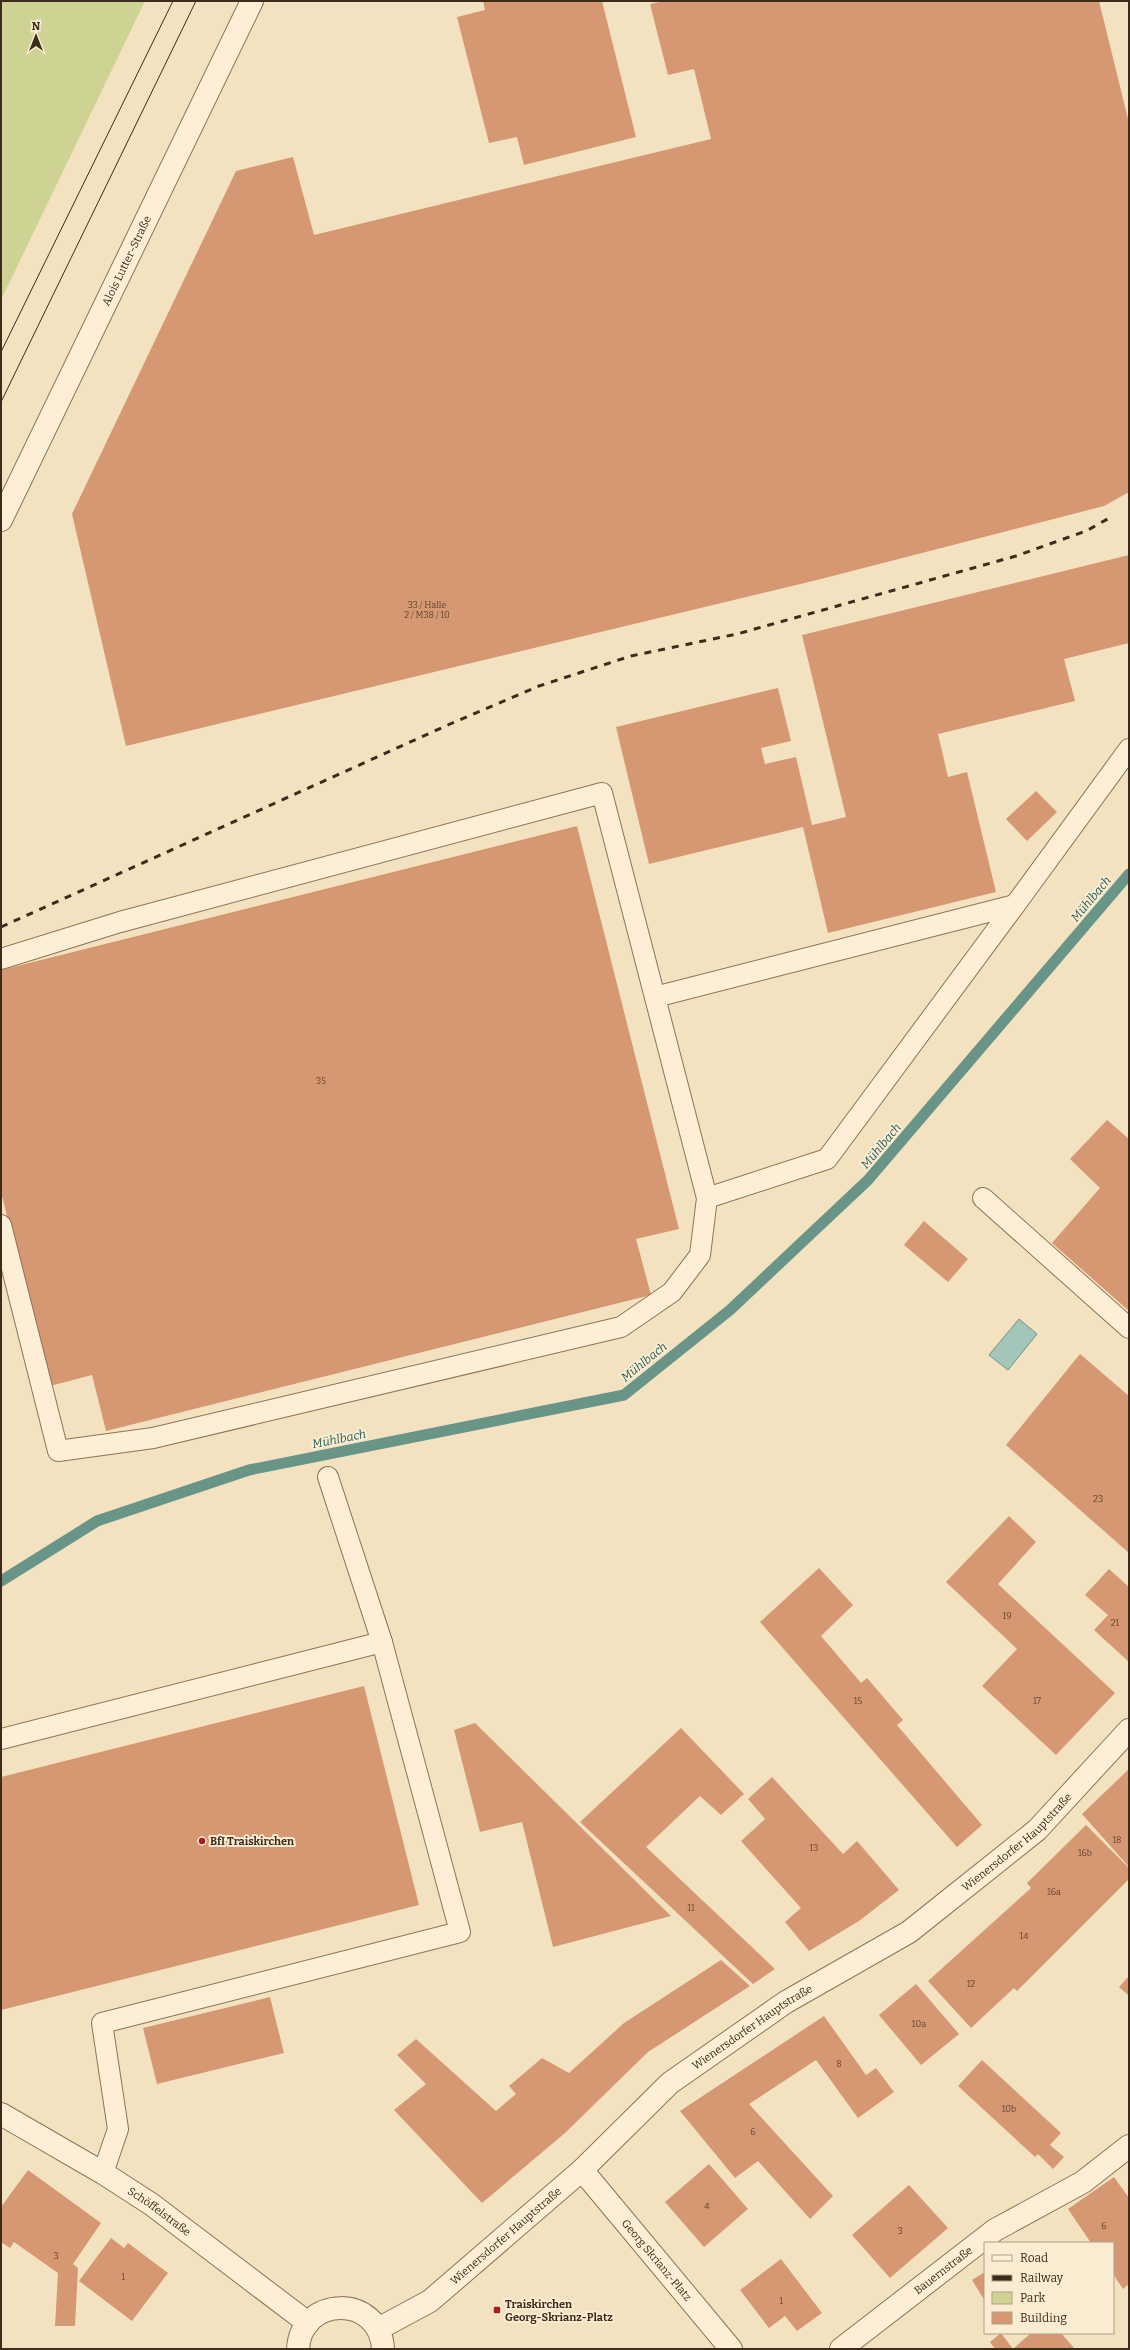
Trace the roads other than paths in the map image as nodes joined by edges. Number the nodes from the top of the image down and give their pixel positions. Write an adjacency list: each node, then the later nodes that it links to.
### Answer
1 (252, 1): 2 (street, Alois Lutter-Straße)
2 (1, 520)
3 (1129, 749): 4 (lane)
4 (1015, 905): 6 (lane); 7 (lane)
5 (1, 959): 6 (lane)
6 (655, 997): 7 (lane)
7 (707, 1198): 9 (lane)
8 (983, 1198): 10 (lane)
9 (1, 1225)
10 (1129, 1328)
11 (328, 1477): 12 (lane)
12 (382, 1642): 14 (lane); 18 (lane)
13 (1129, 1730): 17 (street, Wienersdorfer Hauptstraße)
14 (1, 1739)
15 (1, 2114): 18 (street, Schöffelstraße)
16 (1129, 2146): 23 (street, Bauernstraße)
17 (582, 2170): 20 (street, Wienersdorfer Hauptstraße); 22 (street, Georg Skrianz-Platz)
18 (103, 2173): 19 (street, Schöffelstraße)
19 (308, 2323): 20 (street, Wienersdorfer Hauptstraße); 21 (street, Wienersdorfer Hauptstraße)
20 (381, 2339)
21 (298, 2349)
22 (731, 2349)
23 (841, 2349)

